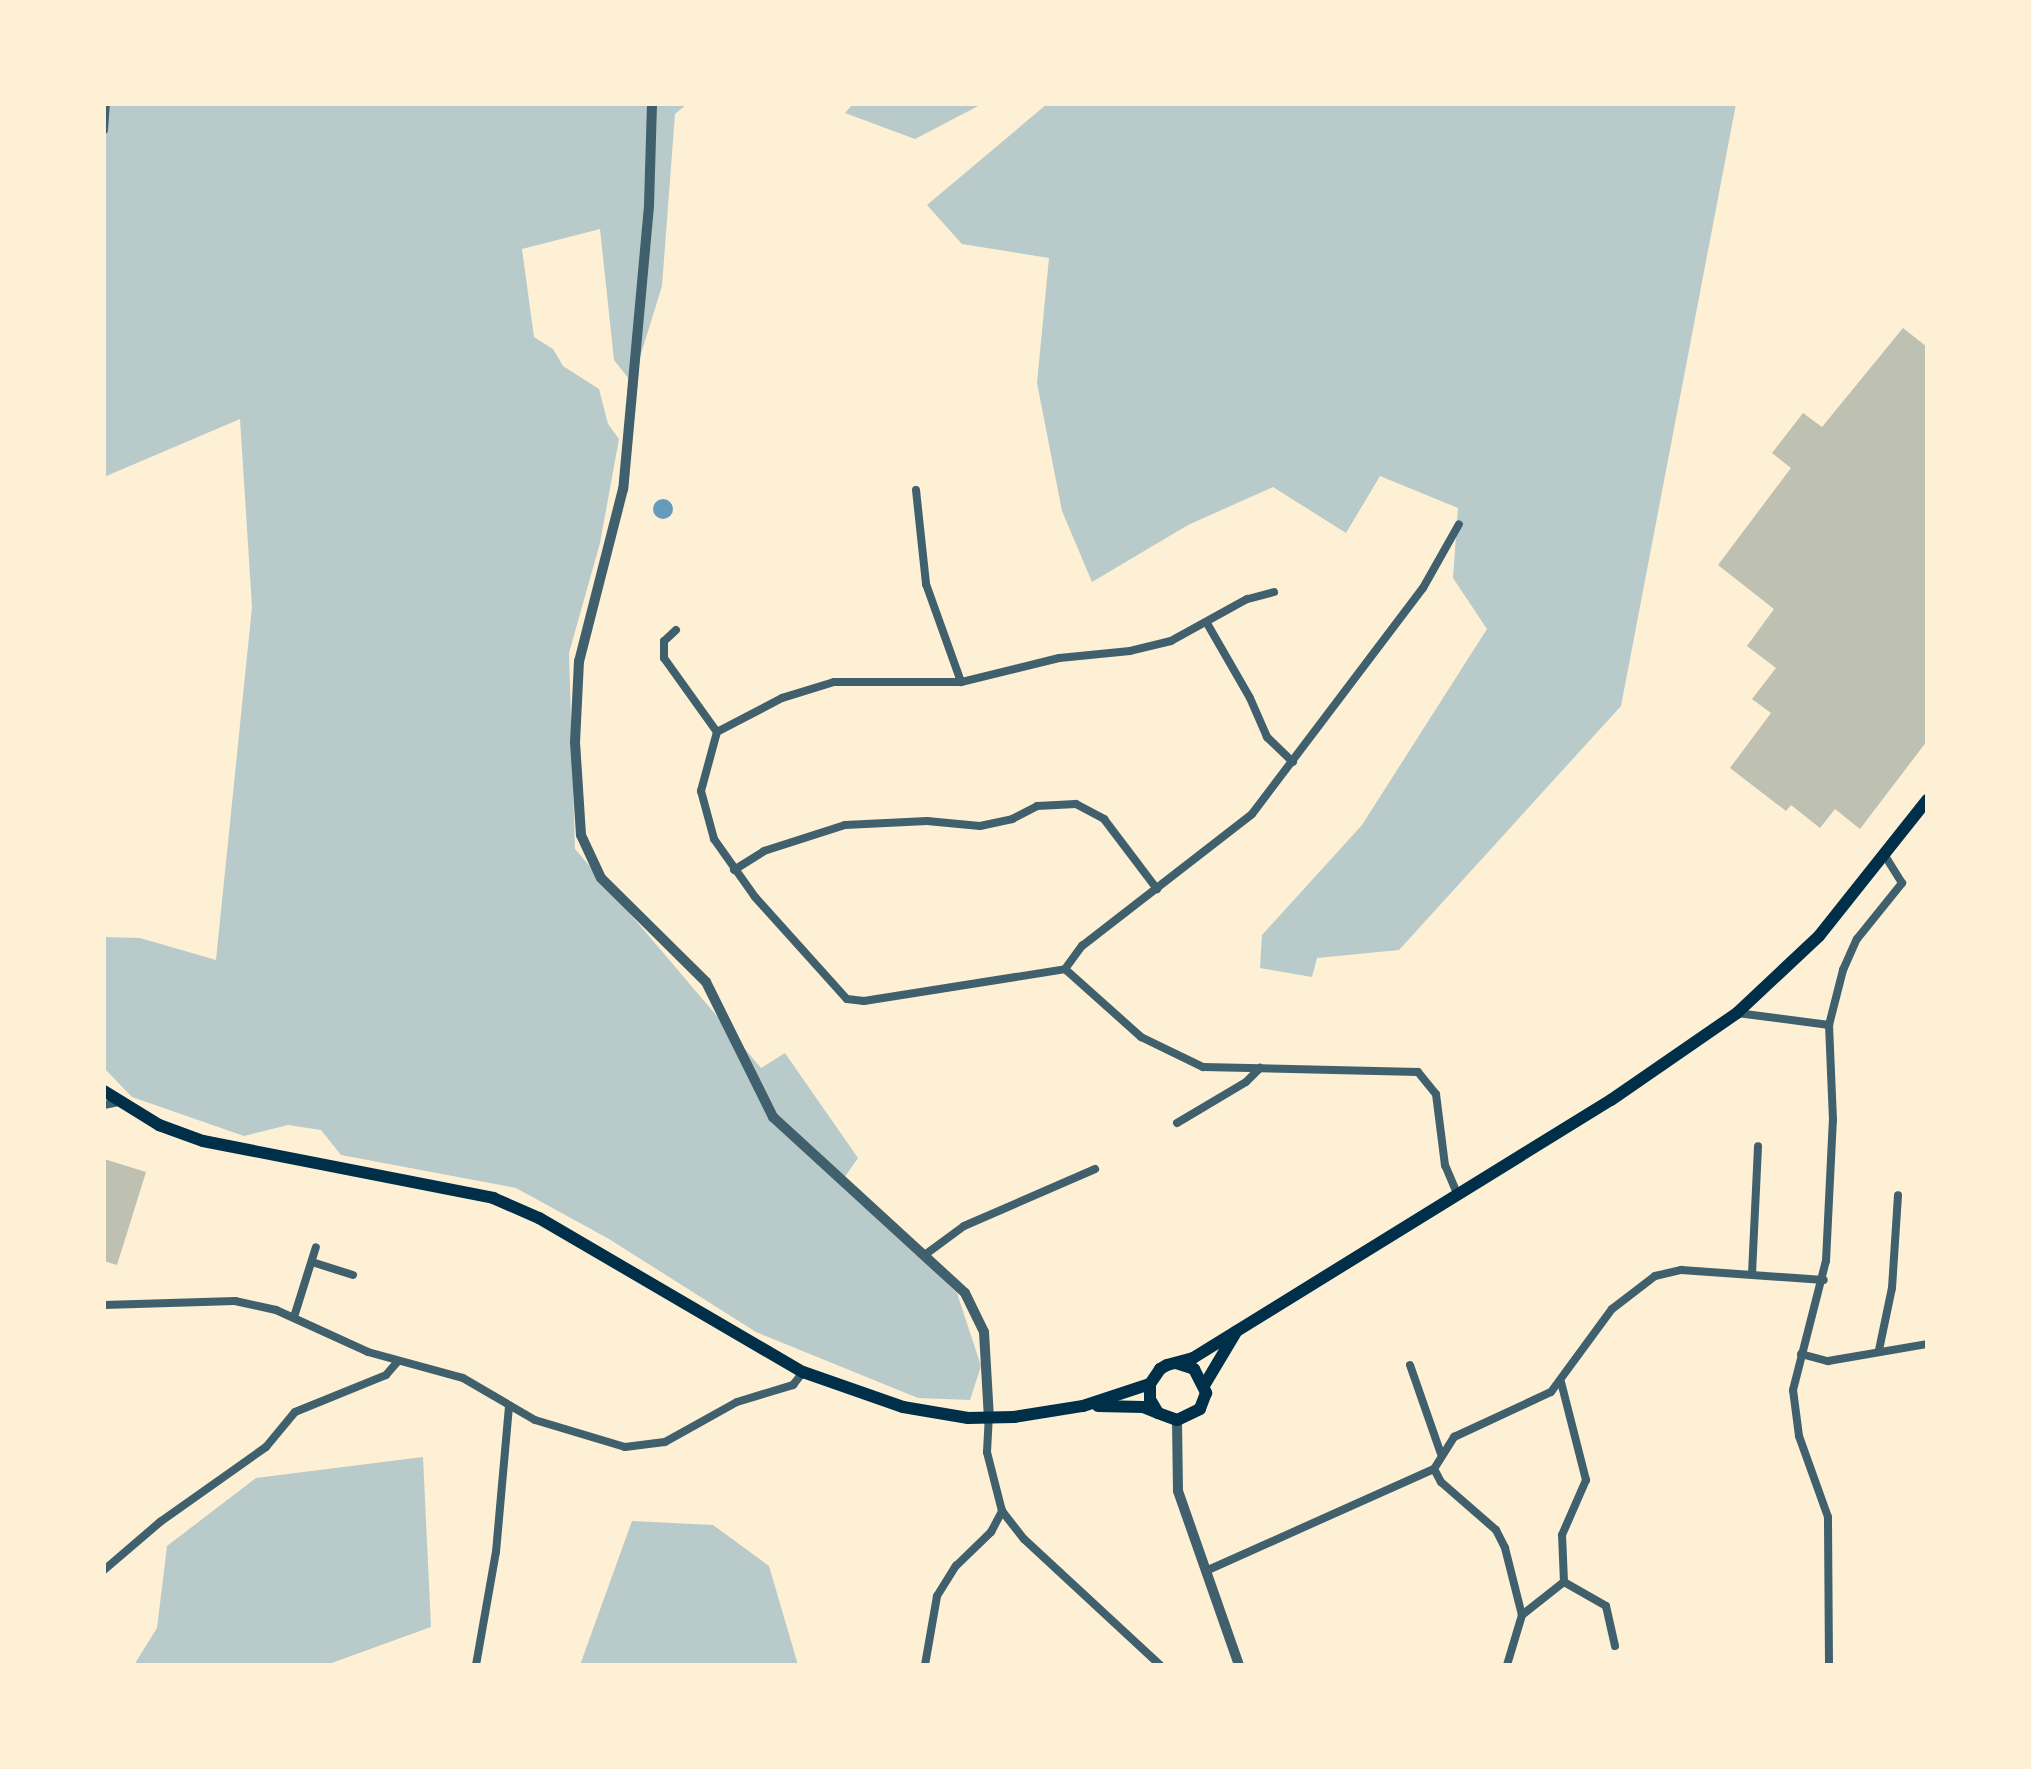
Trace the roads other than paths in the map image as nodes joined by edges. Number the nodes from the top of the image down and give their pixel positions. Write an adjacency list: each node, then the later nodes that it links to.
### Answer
1 (106, 104): 3 (street)
2 (652, 104): 29 (street)
3 (104, 130)
4 (916, 490): 9 (street)
5 (1459, 524): 11 (street)
6 (1274, 592): 7 (street)
7 (1208, 625): 9 (street); 11 (street)
8 (676, 630): 10 (street)
9 (961, 682): 10 (street)
10 (717, 732): 14 (street)
11 (1293, 762): 15 (street)
12 (1927, 800): 13 (main road)
13 (1885, 856): 17 (main road); 18 (street)
14 (734, 870): 15 (street); 16 (street)
15 (1157, 889): 16 (street)
16 (1065, 969): 19 (street)
17 (1737, 1013): 18 (street); 26 (main road)
18 (1829, 1025): 33 (street)
19 (1260, 1068): 23 (street); 26 (street)
20 (104, 1091): 21 (main road)
21 (120, 1102): 22 (street); 43 (main road)
22 (104, 1105)
23 (1177, 1123)
24 (1758, 1146): 31 (street)
25 (1095, 1169): 29 (street)
26 (1457, 1193): 36 (main road)
27 (1898, 1195): 38 (street)
28 (316, 1247): 30 (street)
29 (926, 1254): 50 (street)
30 (312, 1262): 32 (street); 35 (street)
31 (1752, 1274): 33 (street); 44 (street)
32 (353, 1275)
33 (1824, 1280): 39 (street)
34 (104, 1305): 35 (street)
35 (294, 1317): 40 (street)
36 (1242, 1325): 41 (main road); 46 (main road)
37 (1927, 1344): 38 (street)
38 (1879, 1350): 39 (street)
39 (1801, 1354): 65 (street)
40 (398, 1361): 47 (street); 55 (street)
41 (1176, 1363): 45 (main road); 46 (main road)
42 (1410, 1365): 52 (street)
43 (803, 1372): 47 (street); 50 (main road)
44 (1561, 1382): 52 (street); 57 (street)
45 (1150, 1384): 48 (main road); 49 (main road)
46 (1205, 1384): 51 (main road)
47 (509, 1406): 60 (street)
48 (1083, 1406): 49 (main road); 50 (main road)
49 (1158, 1413): 51 (main road)
50 (989, 1418): 54 (street)
51 (1177, 1420): 56 (street)
52 (1441, 1454): 53 (street)
53 (1434, 1469): 56 (street); 58 (street)
54 (1002, 1511): 61 (street); 62 (street)
55 (104, 1570)
56 (1208, 1570): 63 (street)
57 (1564, 1582): 58 (street); 59 (street)
58 (1522, 1615): 64 (street)
59 (1615, 1646)
60 (476, 1665)
61 (925, 1665)
62 (1160, 1665)
63 (1239, 1665)
64 (1507, 1665)
65 (1829, 1665)

